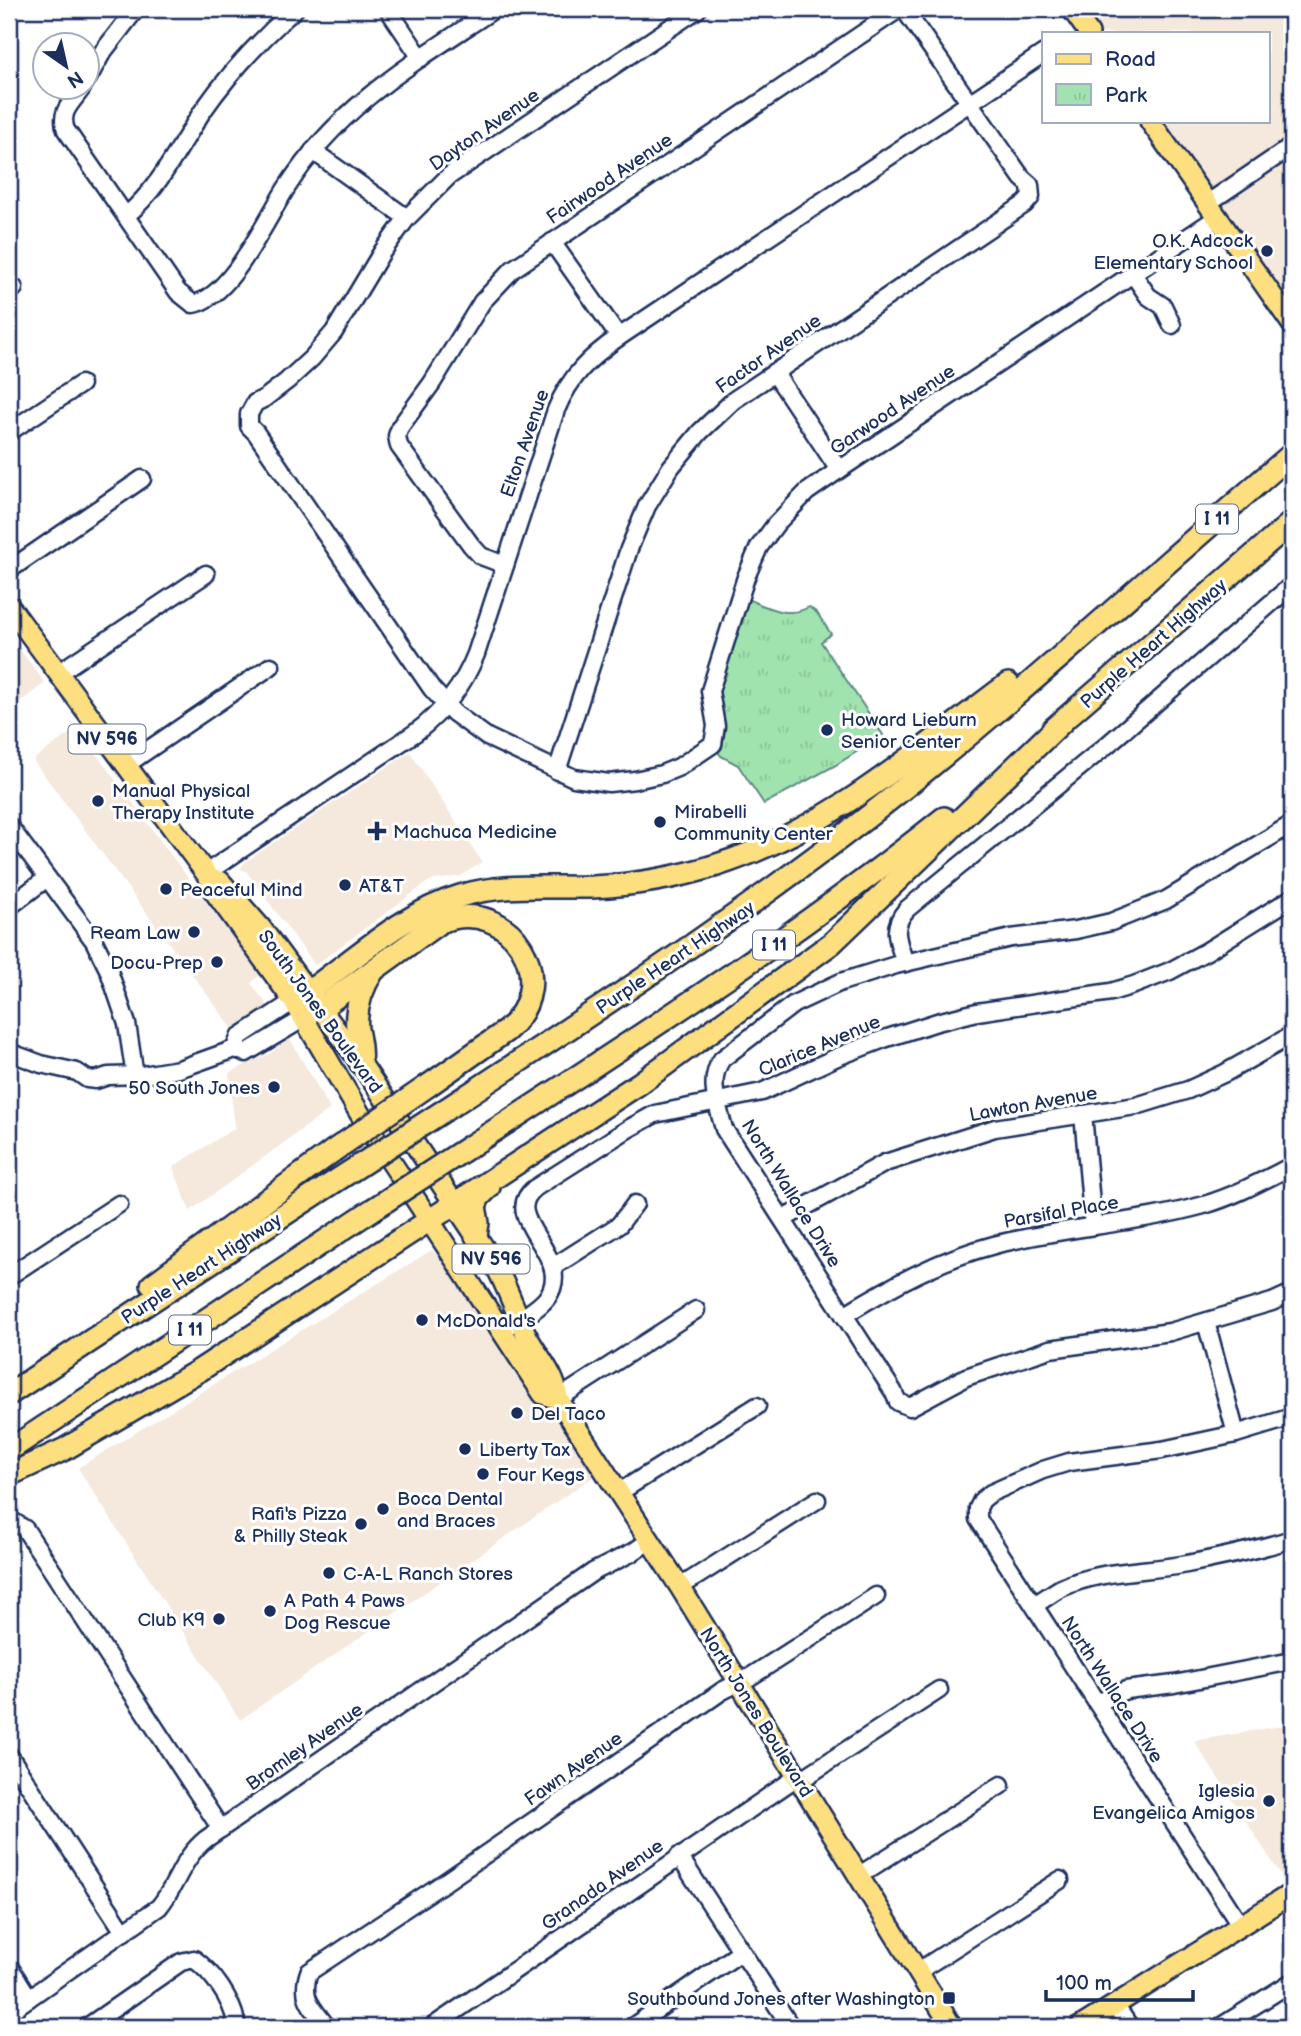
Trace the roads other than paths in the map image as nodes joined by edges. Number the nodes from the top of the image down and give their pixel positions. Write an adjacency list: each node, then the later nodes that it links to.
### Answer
1 (136, 9): 9 (street)
2 (295, 9): 18 (street)
3 (388, 9): 11 (street)
4 (494, 9): 11 (street)
5 (698, 9): 19 (street, Dayton Avenue)
6 (901, 9): 13 (street); 20 (street, Fairwood Avenue)
7 (1072, 9): 8 (main road)
8 (1082, 31)
9 (102, 53)
10 (1042, 54): 13 (street, Elton Avenue)
11 (421, 58): 16 (street)
12 (71, 102): 18 (street)
13 (970, 102): 24 (street, Elton Avenue); 25 (street, Factor Avenue)
14 (1151, 122): 17 (main road)
15 (1292, 146): 17 (street, Garwood Avenue)
16 (313, 151): 18 (street); 19 (street)
17 (1213, 210): 21 (street, Garwood Avenue); 22 (main road)
18 (126, 216)
19 (407, 218): 40 (street, Dayton Avenue)
20 (552, 242): 24 (street); 32 (street, Fairwood Avenue)
21 (1133, 274): 23 (street); 29 (street, Garwood Avenue)
22 (1292, 324)
23 (1172, 325)
24 (619, 337): 32 (street, Elton Avenue)
25 (774, 372): 29 (street); 43 (street, Factor Avenue)
26 (81, 384): 27 (street)
27 (9, 432)
28 (1292, 454): 35 (highway, Purple Heart Highway / I 11)
29 (839, 470): 43 (street, Garwood Avenue)
30 (142, 479): 33 (street)
31 (1292, 522): 41 (highway, Purple Heart Highway / I 11)
32 (505, 565): 40 (street, Elton Avenue)
33 (9, 570)
34 (206, 574): 39 (street)
35 (1142, 585): 52 (highway); 78 (highway, Purple Heart Highway / I 11, bridge)
36 (1292, 585): 50 (street)
37 (9, 606): 39 (main road, South Jones Boulevard / NV 596)
38 (271, 666): 42 (street)
39 (58, 673): 42 (main road, South Jones Boulevard / NV 596)
40 (446, 705): 43 (street); 46 (street, Elton Avenue)
41 (1063, 721): 62 (highway); 83 (highway, Purple Heart Highway / I 11, bridge)
42 (126, 765): 46 (main road, South Jones Boulevard / NV 596)
43 (557, 771)
44 (1292, 824): 50 (street, North Wallace Drive)
45 (9, 826): 47 (street)
46 (208, 876): 52 (main road, South Jones Boulevard / NV 596)
47 (47, 878): 49 (street); 56 (street)
48 (1292, 898): 57 (street, Clarice Avenue)
49 (9, 908)
50 (905, 963): 57 (street, North Wallace Drive)
51 (379, 964): 52 (highway); 55 (highway); 78 (highway, bridge)
52 (306, 1005): 55 (main road, South Jones Boulevard / NV 596); 56 (street); 61 (main road, South Jones Boulevard / NV 596)
53 (1292, 1035): 58 (street, Lawton Avenue)
54 (9, 1052): 56 (street)
55 (360, 1062): 59 (main road, South Jones Boulevard / NV 596)
56 (135, 1076)
57 (717, 1101): 66 (street, North Wallace Drive); 70 (street, Clarice Avenue)
58 (1083, 1114): 66 (street, Lawton Avenue); 68 (street)
59 (421, 1153): 65 (main road, North Jones Boulevard / NV 596)
60 (1292, 1166): 68 (street, Parsifal Place)
61 (396, 1170): 67 (main road, North Jones Boulevard / NV 596)
62 (493, 1179): 65 (highway); 69 (highway)
63 (119, 1204): 71 (street)
64 (635, 1204): 70 (street)
65 (455, 1205): 67 (highway); 69 (main road, North Jones Boulevard / NV 596)
66 (783, 1220): 74 (street, North Wallace Drive)
67 (429, 1221): 77 (main road, North Jones Boulevard / NV 596); 84 (highway)
68 (1093, 1226): 74 (street, Parsifal Place)
69 (476, 1236): 75 (main road, North Jones Boulevard / NV 596)
70 (553, 1267): 75 (street)
71 (11, 1271)
72 (1292, 1293): 76 (street)
73 (696, 1310): 79 (street)
74 (844, 1315): 76 (street, North Wallace Drive)
75 (519, 1319): 77 (street); 79 (main road, North Jones Boulevard)
76 (1206, 1322): 82 (street)
77 (502, 1330): 79 (main road, North Jones Boulevard)
78 (9, 1392)
79 (558, 1399): 85 (main road, North Jones Boulevard)
80 (757, 1406): 85 (street)
81 (1292, 1417): 82 (street)
82 (1236, 1434): 92 (street, North Wallace Drive)
83 (9, 1450)
84 (9, 1475)
85 (618, 1493): 89 (main road, North Jones Boulevard)
86 (817, 1500): 90 (street)
87 (11, 1522): 100 (street)
88 (1292, 1539): 92 (street)
89 (649, 1541): 90 (main road, North Jones Boulevard); 100 (street, Bromley Avenue)
90 (680, 1587): 94 (main road, North Jones Boulevard)
91 (876, 1596): 94 (street, Fawn Avenue)
92 (1034, 1605): 96 (street, North Wallace Drive)
93 (1292, 1661): 96 (street)
94 (738, 1683): 98 (main road, North Jones Boulevard); 116 (street, Fawn Avenue)
95 (939, 1690): 98 (street, Granada Avenue)
96 (1097, 1703): 105 (street, North Wallace Drive)
97 (9, 1755): 106 (street)
98 (798, 1779): 101 (street, Granada Avenue); 102 (main road, North Jones Boulevard)
99 (1001, 1785): 102 (street)
100 (221, 1829): 106 (street, Bromley Avenue)
101 (679, 1856): 107 (street); 117 (street, Granada Avenue)
102 (858, 1876): 109 (main road, North Jones Boulevard)
103 (1060, 1880): 109 (street)
104 (1292, 1892): 105 (main road)
105 (1241, 1926): 112 (main road)
106 (124, 1932): 111 (street, Bromley Avenue)
107 (741, 1952): 118 (street); 119 (street)
108 (9, 1966): 111 (street)
109 (918, 1972): 120 (main road, North Jones Boulevard)
110 (1292, 1982): 123 (street)
111 (29, 1998): 113 (street, Bromley Avenue)
112 (1115, 2005): 121 (main road); 122 (street)
113 (9, 2012)
114 (234, 2024): 115 (street)
115 (86, 2027)
116 (327, 2027)
117 (432, 2027)
118 (632, 2027)
119 (791, 2027)
120 (952, 2027)
121 (1080, 2027)
122 (1130, 2027)
123 (1220, 2027)

